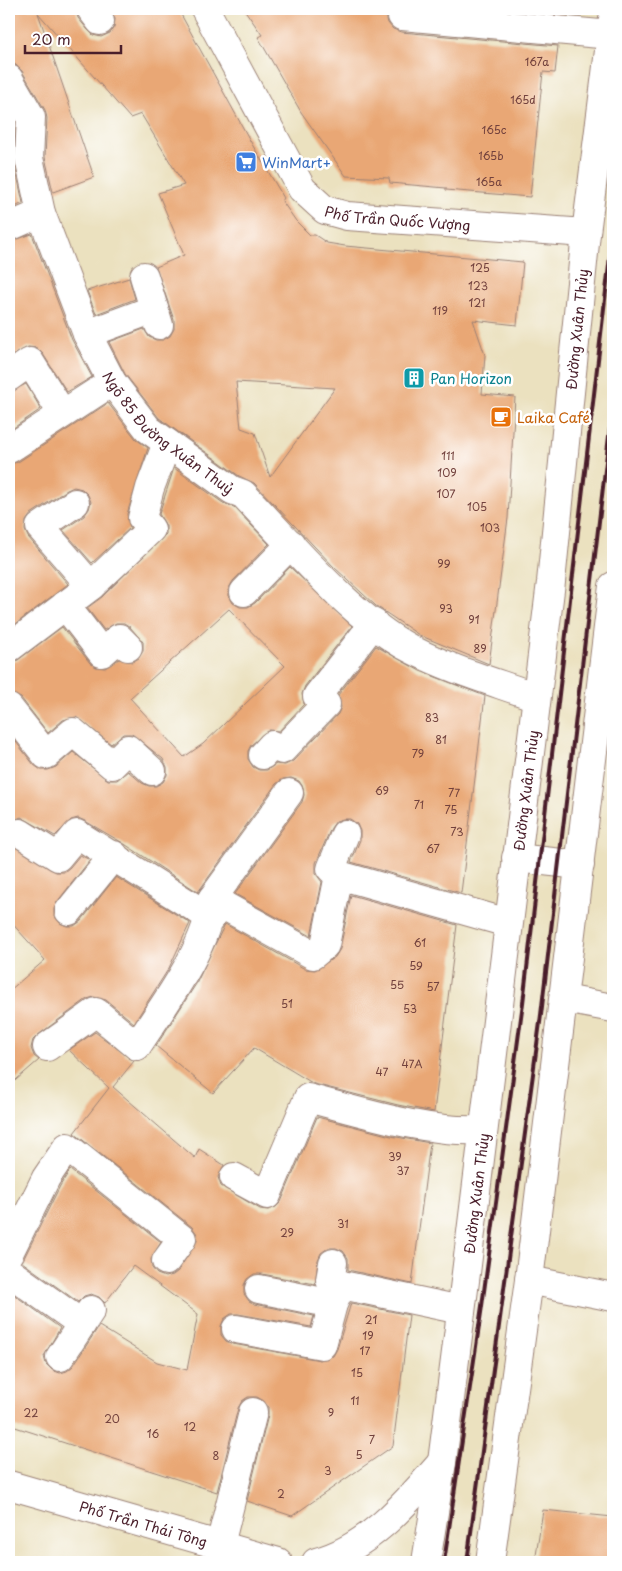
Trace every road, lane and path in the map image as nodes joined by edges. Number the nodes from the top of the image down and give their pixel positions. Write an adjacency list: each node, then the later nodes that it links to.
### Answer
1 (205, 9): 7 (main road, Phố Trần Quốc Vượng)
2 (402, 16): 3 (main road)
3 (612, 27): 7 (main road, Đường Xuân Thủy)
4 (9, 79): 5 (main road, Ngõ 85 Đường Xuân Thuỷ)
5 (41, 213): 6 (main road); 9 (main road, Ngõ 85 Đường Xuân Thuỷ)
6 (9, 227)
7 (586, 233): 24 (main road, Đường Xuân Thủy)
8 (144, 276): 9 (main road)
9 (87, 334): 11 (main road, Ngõ 85 Đường Xuân Thuỷ)
10 (9, 377): 12 (main road)
11 (112, 382): 12 (main road); 13 (main road, Ngõ 85 Đường Xuân Thuỷ)
12 (62, 413): 14 (main road)
13 (166, 443): 16 (main road, Ngõ 85 Đường Xuân Thuỷ); 17 (main road)
14 (9, 449)
15 (75, 503): 17 (main road)
16 (291, 544): 19 (main road); 21 (main road, Ngõ 85 Đường Xuân Thuỷ)
17 (91, 586): 20 (main road)
18 (613, 586): 25 (main road)
19 (244, 592)
20 (65, 605): 22 (main road); 23 (main road)
21 (374, 623): 24 (main road, Ngõ 85 Đường Xuân Thuỷ); 27 (main road)
22 (128, 647)
23 (9, 648)
24 (536, 697): 33 (main road, Đường Xuân Thủy)
25 (607, 702): 34 (main road)
26 (9, 708): 28 (main road)
27 (263, 756)
28 (152, 771)
29 (289, 793): 36 (main road)
30 (20, 833): 32 (main road)
31 (345, 834): 35 (main road)
32 (114, 855): 36 (main road); 37 (main road)
33 (516, 858): 34 (main road); 38 (main road, Đường Xuân Thủy)
34 (580, 865): 39 (main road)
35 (339, 875): 36 (main road); 38 (main road)
36 (211, 909): 41 (main road)
37 (69, 911)
38 (508, 923): 42 (main road, Đường Xuân Thủy)
39 (564, 999): 40 (main road); 47 (main road)
40 (613, 1008)
41 (46, 1047)
42 (482, 1130): 43 (main road); 51 (main road, Đường Xuân Thủy)
43 (234, 1177)
44 (9, 1253): 45 (main road)
45 (166, 1261)
46 (9, 1272): 53 (main road)
47 (529, 1280): 50 (main road); 61 (main road)
48 (336, 1284): 49 (main road); 51 (main road); 52 (main road)
49 (258, 1289)
50 (613, 1298)
51 (461, 1310): 55 (main road, Đường Xuân Thủy)
52 (236, 1329)
53 (60, 1356)
54 (253, 1412): 57 (main road)
55 (442, 1462): 59 (main road); 60 (main road, Đường Xuân Thủy)
56 (9, 1485): 57 (main road, Phố Trần Thái Tông)
57 (220, 1546): 58 (main road, Phố Trần Thái Tông)
58 (278, 1562)
59 (316, 1562)
60 (426, 1562)
61 (490, 1562)

